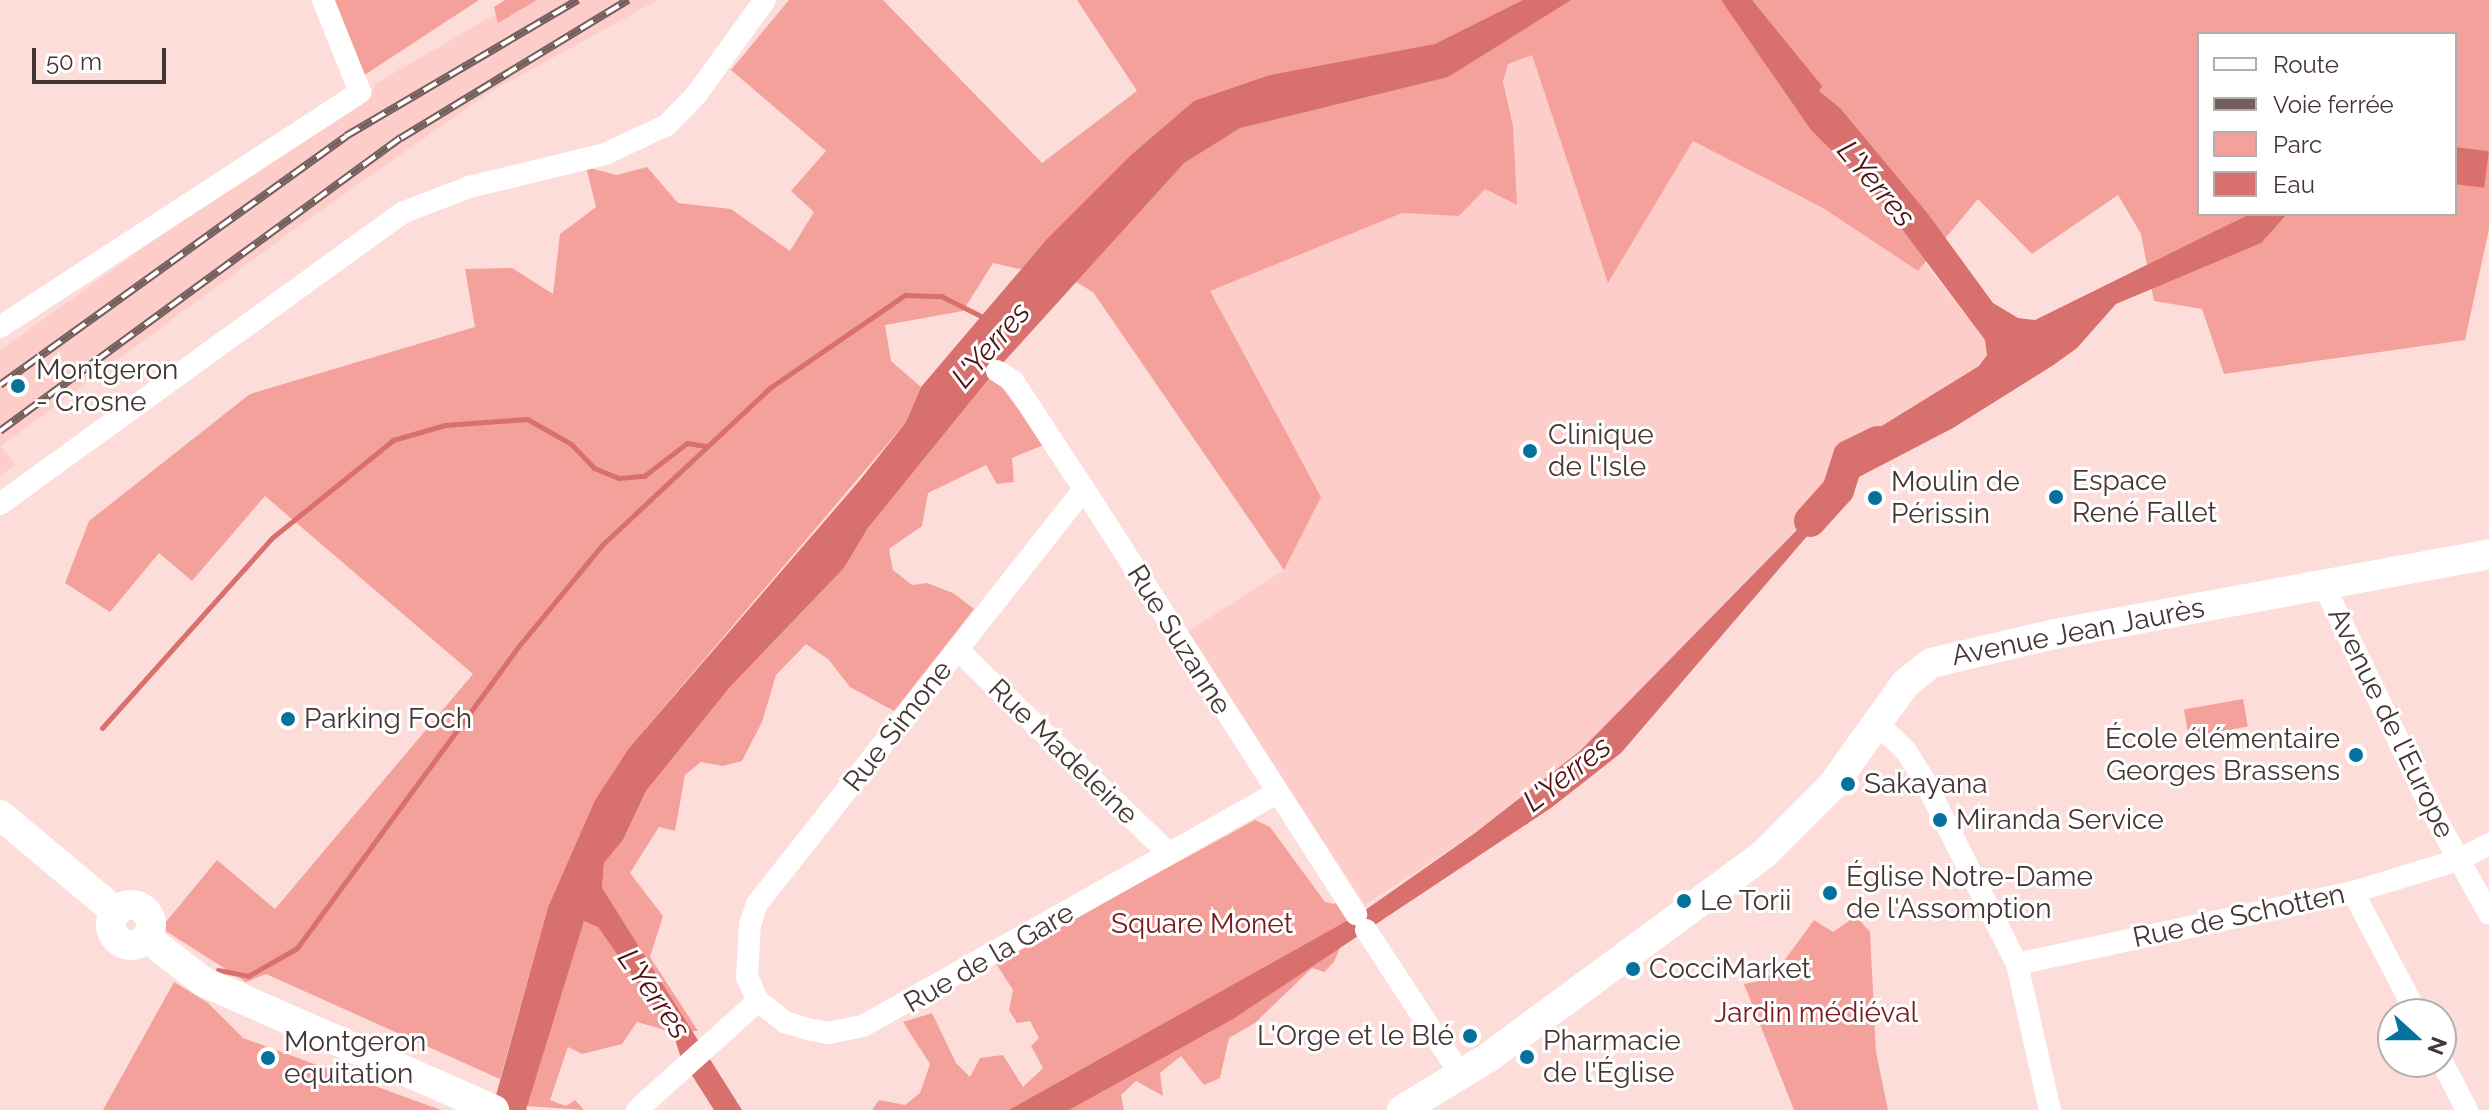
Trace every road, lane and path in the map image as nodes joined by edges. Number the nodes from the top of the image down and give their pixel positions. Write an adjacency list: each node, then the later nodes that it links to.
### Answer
1 (323, 0): 3 (street)
2 (765, 0): 6 (street)
3 (0, 327)
4 (997, 371): 5 (street, Rue Suzanne)
5 (1084, 489): 9 (street, Rue Simone); 11 (street, Rue Suzanne)
6 (0, 504)
7 (2489, 554): 8 (street, Avenue Jean Jaurès)
8 (2324, 586): 10 (street, Avenue Jean Jaurès); 15 (street, Avenue de l'Europe)
9 (958, 650): 14 (street, Rue Madeleine); 20 (street, Rue Simone)
10 (1877, 723): 18 (street); 21 (street, Avenue Jean Jaurès)
11 (1277, 793): 14 (street, Rue de la Gare); 21 (street, Rue Suzanne)
12 (0, 815): 23 (street)
13 (2489, 844): 15 (street, Rue de Schotten)
14 (1169, 854): 20 (street, Rue de la Gare)
15 (2458, 860): 16 (street, Rue de Schotten); 17 (street, Avenue de l'Europe)
16 (2353, 892): 18 (street, Rue de Schotten); 19 (street)
17 (2489, 914)
18 (2017, 964): 26 (street)
19 (2409, 998)
20 (758, 1001): 24 (street)
21 (1461, 1075): 25 (street, Avenue Jean Jaurès)
22 (2450, 1078): 27 (street)
23 (482, 1105)
24 (637, 1110)
25 (1402, 1110)
26 (2050, 1110)
27 (2467, 1110)

